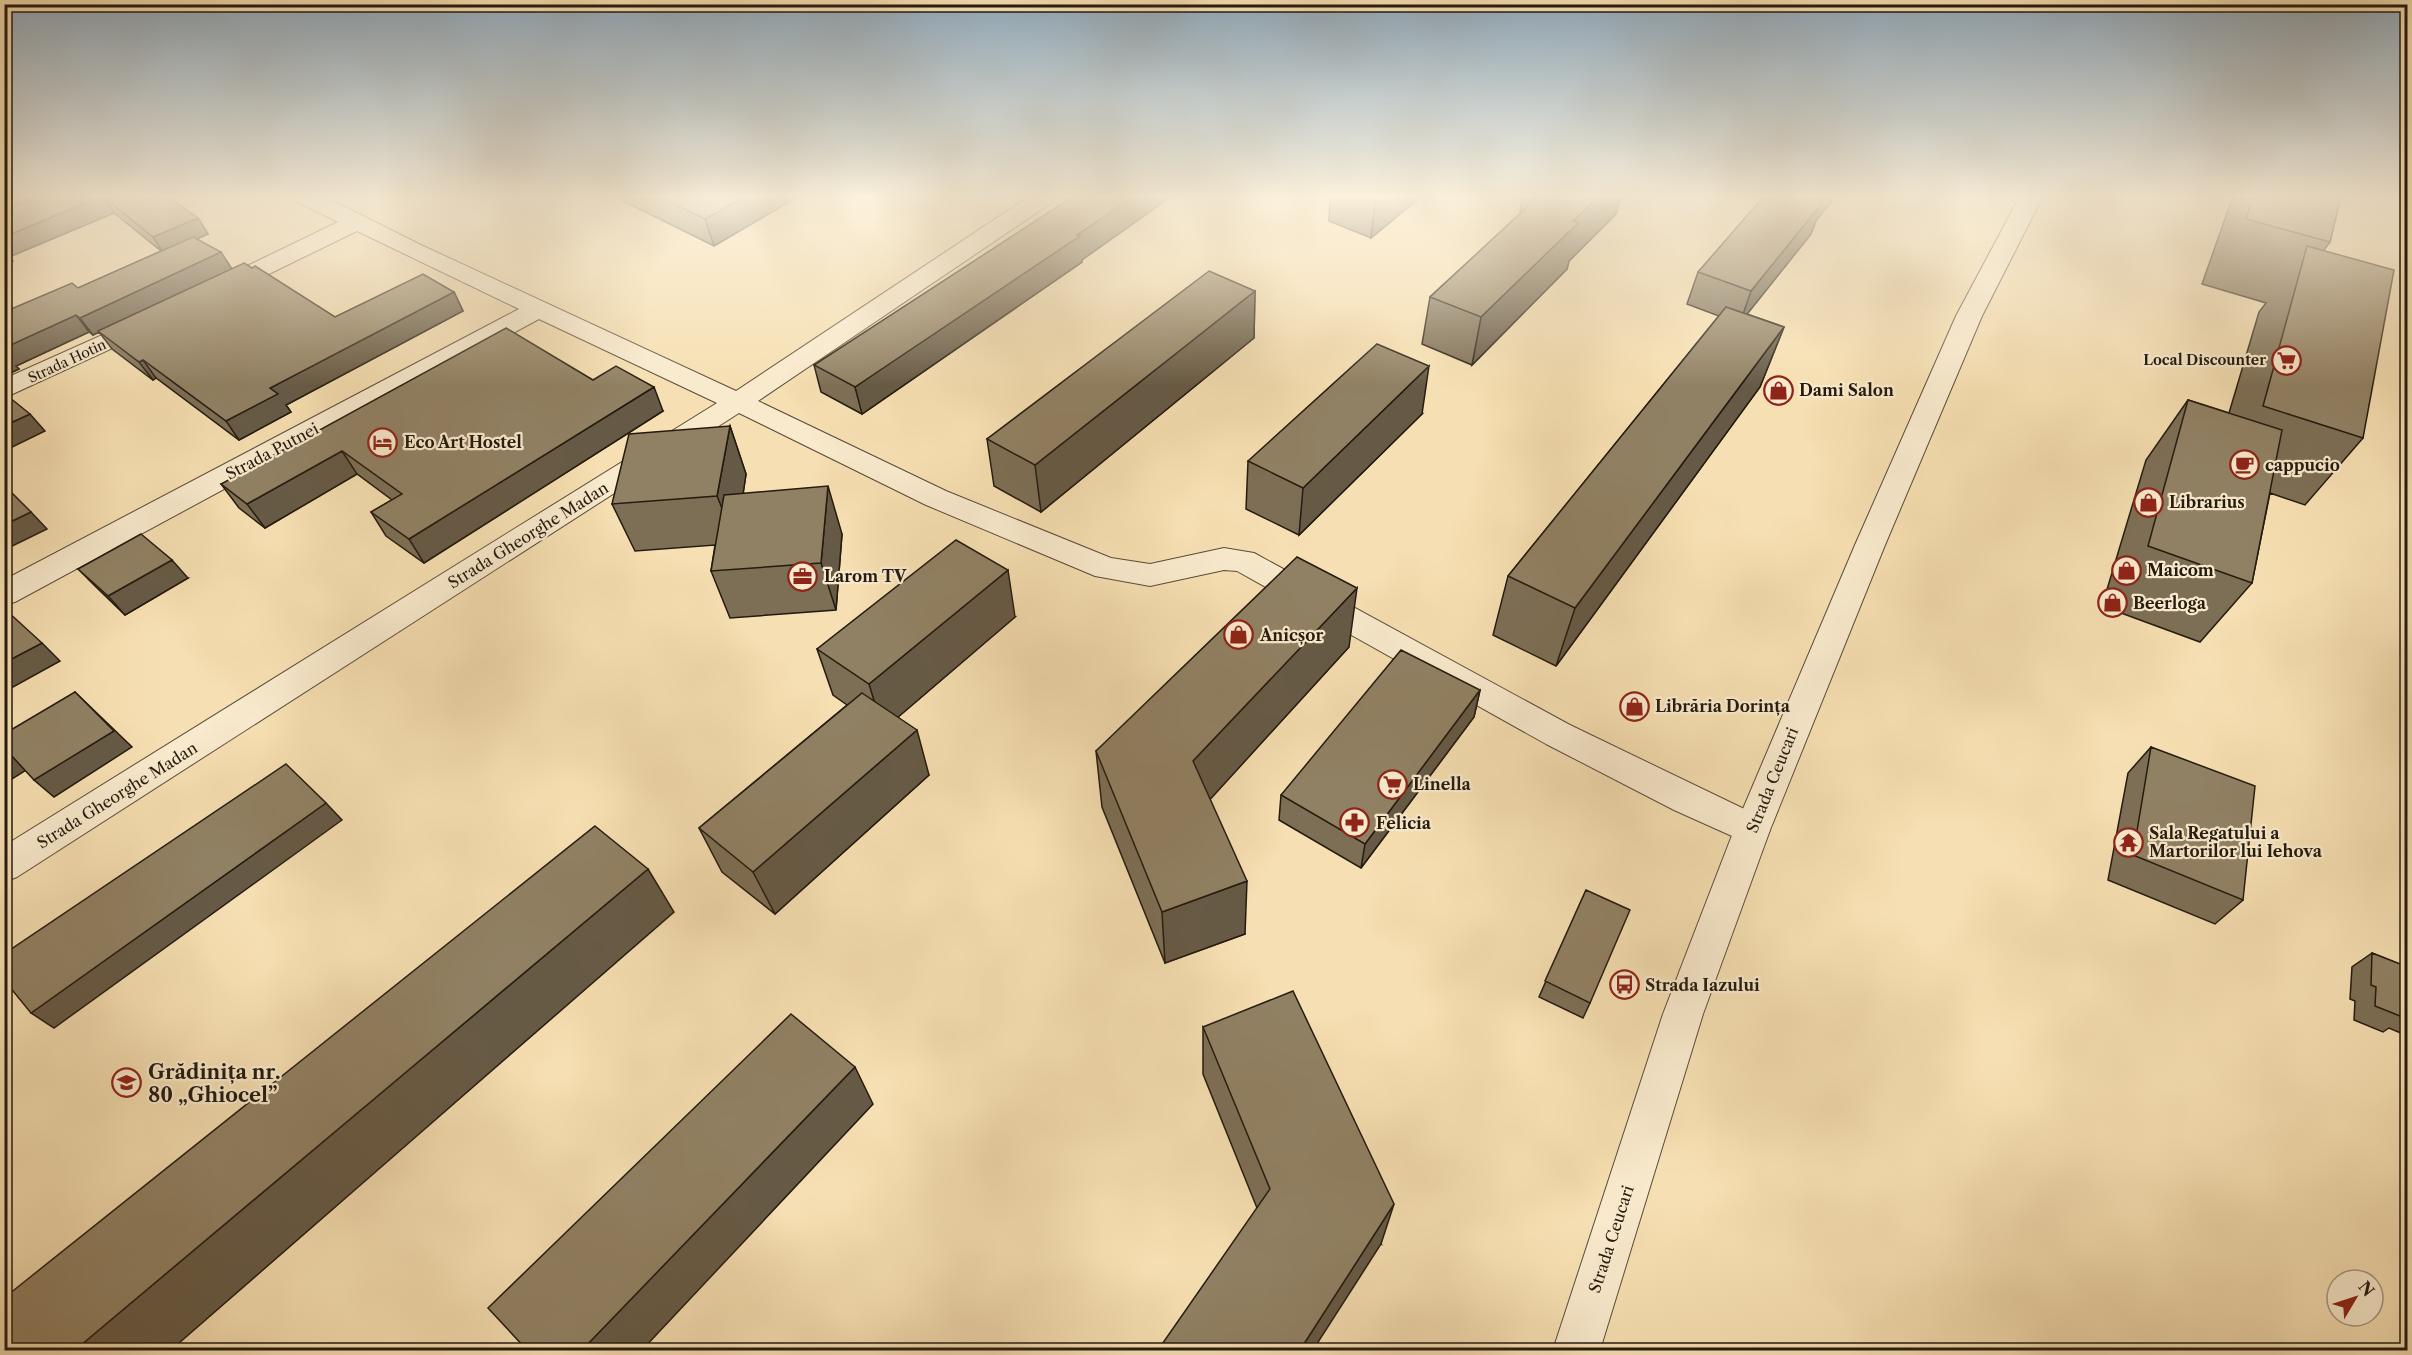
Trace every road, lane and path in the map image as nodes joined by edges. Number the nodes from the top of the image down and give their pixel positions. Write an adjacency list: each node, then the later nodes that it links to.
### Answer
1 (281, 259): 5 (street)
2 (436, 259): 6 (street)
3 (951, 259): 9 (street, Strada Gheorghe Madan)
4 (1999, 259): 11 (street, Strada Ceucari)
5 (199, 299)
6 (540, 308): 9 (street); 10 (street, Strada Putnei)
7 (167, 314): 8 (street, Strada Hotin)
8 (4, 390)
9 (738, 402): 11 (street); 12 (street, Strada Gheorghe Madan)
10 (4, 594)
11 (1752, 830): 13 (street, Strada Ceucari)
12 (4, 866)
13 (1576, 1350)

